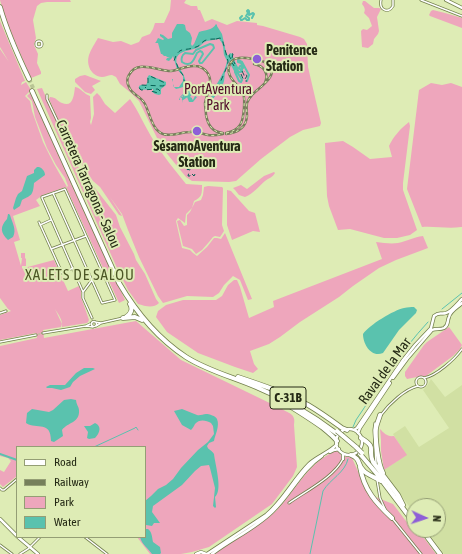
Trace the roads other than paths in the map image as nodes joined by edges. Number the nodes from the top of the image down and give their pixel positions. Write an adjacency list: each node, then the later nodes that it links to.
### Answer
1 (393, 0): 4 (street)
2 (421, 0): 8 (street)
3 (446, 0): 6 (street)
4 (381, 1)
5 (0, 7): 7 (highway)
6 (462, 8)
7 (0, 16)
8 (462, 16)
9 (47, 95): 10 (street)
10 (71, 143)
11 (53, 193): 12 (street); 15 (street); 16 (street)
12 (51, 220): 14 (street); 17 (street)
13 (39, 222): 14 (street)
14 (40, 225): 18 (street)
15 (86, 236): 16 (street); 20 (street)
16 (74, 240): 17 (street); 21 (street)
17 (63, 245): 18 (street); 19 (street)
18 (51, 249): 19 (street)
19 (73, 268): 22 (street)
20 (103, 274): 21 (street); 21 (street)
21 (92, 280): 22 (street)
22 (83, 292): 31 (street)
23 (126, 296): 29 (highway); 38 (highway, Carretera Tarragona - Salou / C-31B); 44 (highway, Carretera Tarragona - Salou / C-31B)
24 (462, 299): 28 (street, Raval de la Mar)
25 (462, 303): 30 (street, Raval de la Mar)
26 (6, 311): 27 (street)
27 (0, 313)
28 (444, 313): 30 (street); 33 (street, Raval de la Mar)
29 (123, 318): 32 (street); 38 (highway)
30 (448, 318): 37 (street, Raval de la Mar)
31 (93, 323): 32 (street); 34 (street); 35 (street); 36 (street)
32 (101, 323): 35 (street)
33 (432, 323): 37 (street); 52 (street, Raval de la Mar)
34 (86, 326): 36 (street); 39 (street)
35 (96, 326): 36 (street)
36 (93, 327)
37 (437, 328): 53 (street, Raval de la Mar)
38 (155, 331): 44 (highway, Carretera Tarragona - Salou / C-31B)
39 (43, 333)
40 (36, 335): 41 (street)
41 (0, 342)
42 (462, 349): 43 (street)
43 (430, 376): 45 (street); 46 (street)
44 (234, 377): 51 (highway); 55 (highway); 67 (highway, Carretera Tarragona - Salou / C-31B, bridge)
45 (424, 378): 46 (street); 47 (street)
46 (426, 381): 48 (street)
47 (416, 383): 48 (street); 49 (street)
48 (418, 386): 49 (street)
49 (412, 388): 50 (street)
50 (380, 415): 61 (street); 65 (highway)
51 (347, 430): 52 (street); 55 (street)
52 (354, 430): 53 (street)
53 (358, 433): 54 (street)
54 (361, 438): 58 (street); 65 (highway)
55 (337, 442): 56 (street); 84 (street)
56 (339, 450): 57 (street); 85 (street)
57 (343, 453): 58 (street); 59 (street)
58 (349, 455): 59 (street); 60 (highway)
59 (343, 459): 66 (street)
60 (359, 461): 67 (highway); 70 (highway)
61 (376, 465)
62 (16, 480): 64 (street)
63 (377, 480): 70 (street)
64 (0, 488)
65 (395, 491): 67 (highway)
66 (289, 503)
67 (403, 506): 68 (highway, C-31B); 69 (highway, C-31B)
68 (406, 510)
69 (406, 511)
70 (392, 518): 86 (street)
71 (0, 519): 72 (street)
72 (16, 534)
73 (20, 538): 78 (street)
74 (39, 538): 78 (street)
75 (86, 538): 82 (street)
76 (427, 538): 87 (highway)
77 (0, 545): 79 (street)
78 (30, 548): 80 (street); 81 (street)
79 (12, 554)
80 (20, 554)
81 (38, 554)
82 (107, 554)
83 (196, 554): 84 (street)
84 (206, 554)
85 (212, 554)
86 (422, 554)
87 (439, 554)

